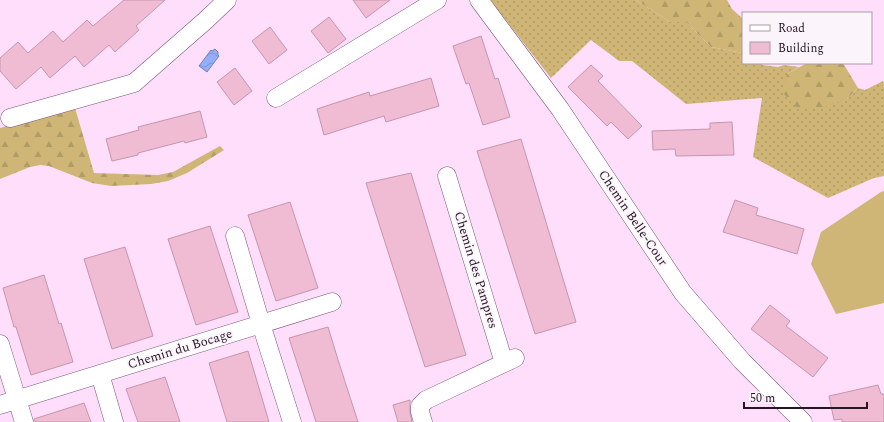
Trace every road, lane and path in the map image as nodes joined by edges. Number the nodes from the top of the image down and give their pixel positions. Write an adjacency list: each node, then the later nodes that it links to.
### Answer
1 (208, 0): 5 (street)
2 (226, 0): 5 (street)
3 (437, 0): 6 (street)
4 (479, 0): 19 (street, Chemin Belle-Cour)
5 (206, 20): 7 (street)
6 (276, 98)
7 (10, 118)
8 (447, 176): 18 (street, Chemin des Pampres)
9 (235, 236): 11 (street)
10 (332, 302): 11 (street, Chemin du Bocage)
11 (264, 332): 13 (street, Chemin du Bocage); 17 (street)
12 (0, 344): 14 (street)
13 (100, 374): 14 (street, Chemin du Bocage); 16 (street)
14 (8, 403): 15 (street)
15 (24, 422)
16 (114, 422)
17 (292, 422)
18 (423, 422)
19 (803, 422)

